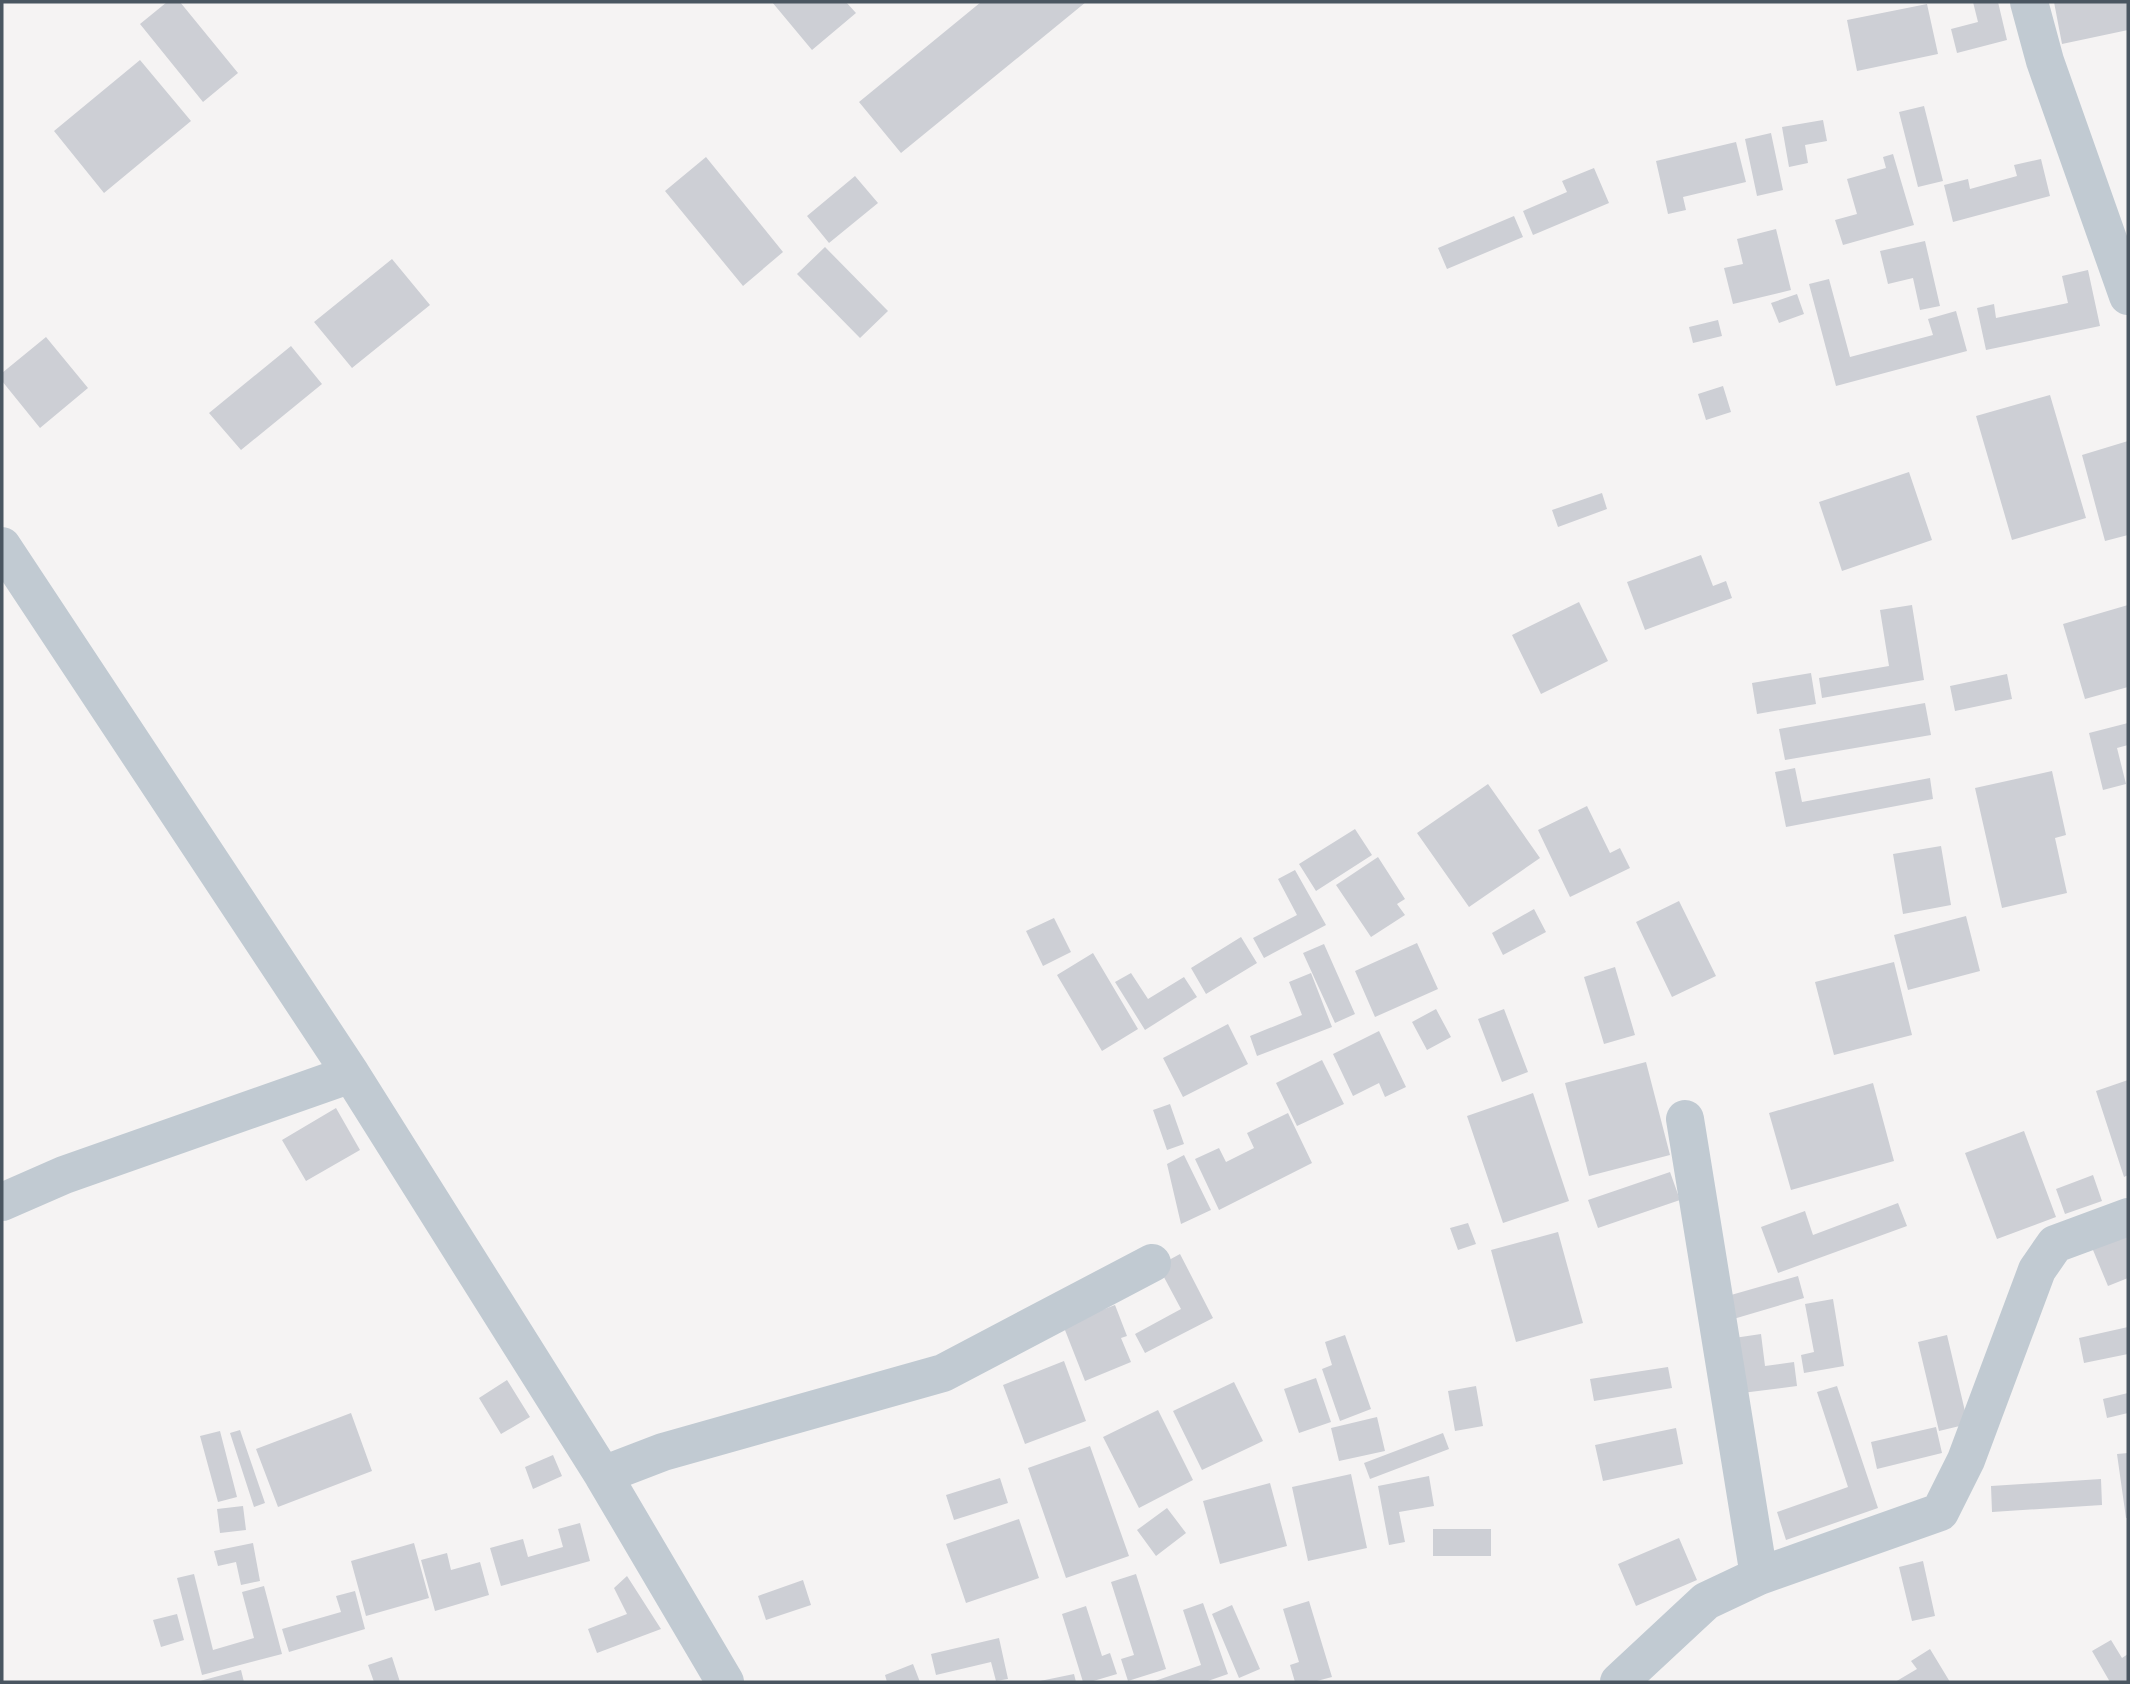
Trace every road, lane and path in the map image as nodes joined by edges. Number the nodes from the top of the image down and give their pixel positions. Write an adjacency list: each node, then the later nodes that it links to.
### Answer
1 (2029, 2): 2 (street)
2 (2128, 296)
3 (2, 546): 4 (street)
4 (351, 1074): 6 (street); 9 (street)
5 (1685, 1119): 10 (street)
6 (2, 1202)
7 (2128, 1217): 10 (street)
8 (1152, 1263): 9 (street)
9 (603, 1475): 11 (street)
10 (1759, 1576): 12 (street)
11 (725, 1682)
12 (1619, 1682)

